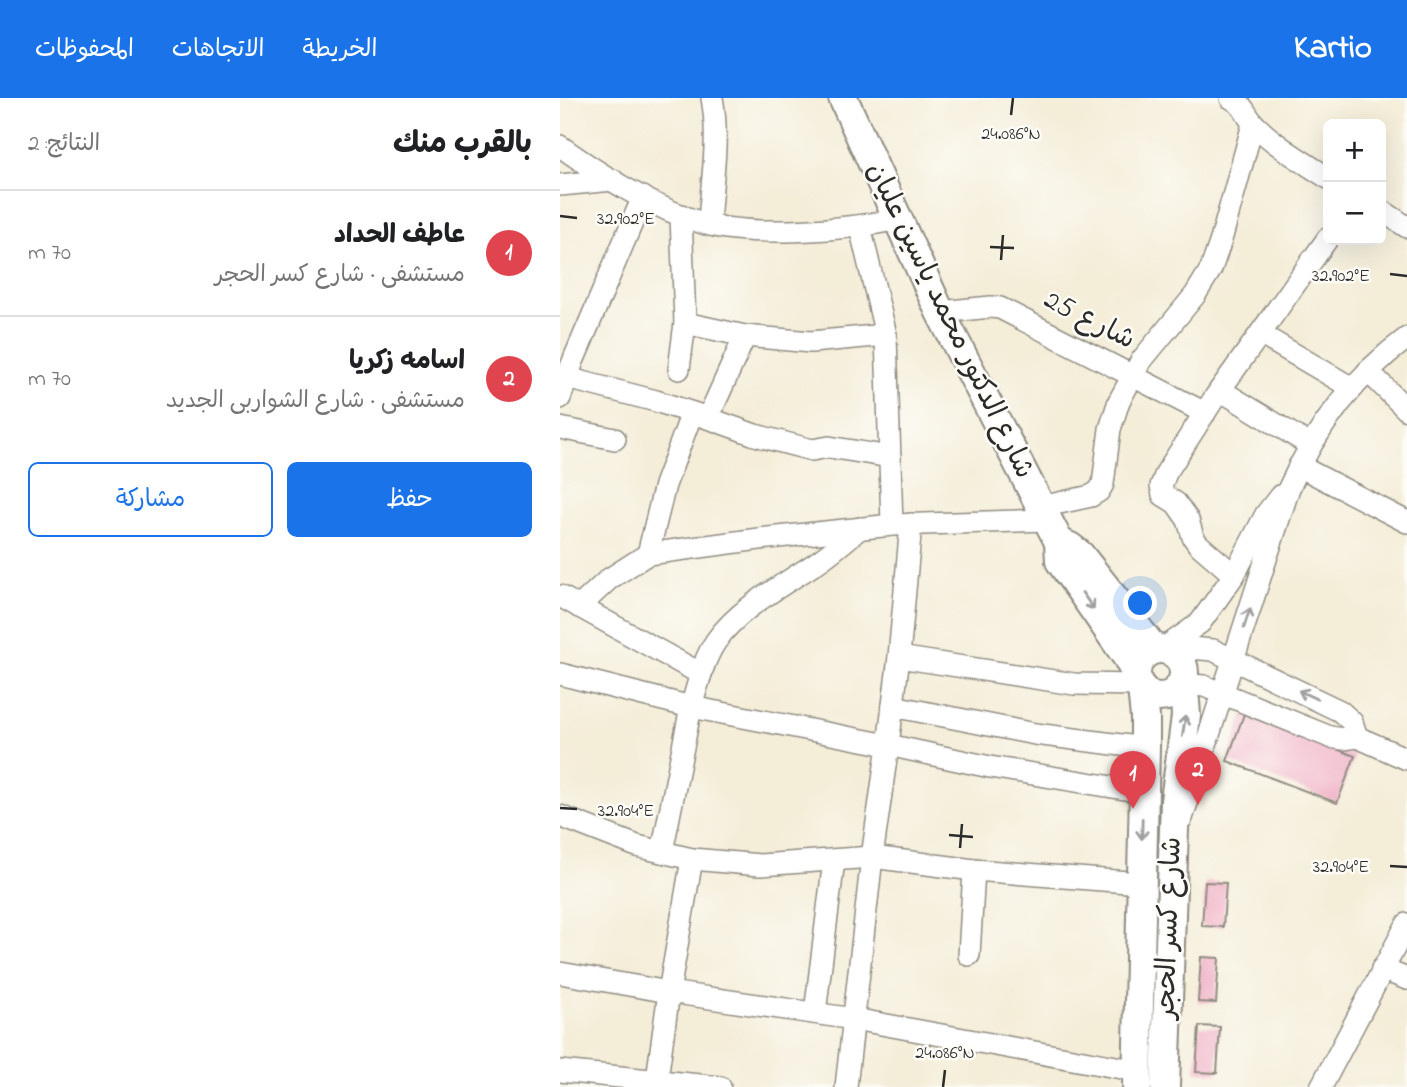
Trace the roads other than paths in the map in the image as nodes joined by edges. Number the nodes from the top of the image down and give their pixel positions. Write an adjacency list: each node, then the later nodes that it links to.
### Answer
1 (712, 98): 13 (street)
2 (843, 98): 12 (main road, شارع الدكتور محمد ياسين عليان)
3 (1238, 100): 4 (street)
4 (1254, 124): 6 (street); 26 (street)
5 (560, 146): 7 (street)
6 (1323, 174)
7 (613, 180): 8 (street); 9 (street)
8 (560, 185)
9 (643, 197): 11 (street); 25 (street)
10 (1386, 213): 15 (street)
11 (681, 215): 13 (street); 18 (street)
12 (898, 219): 14 (street); 17 (main road, شارع الدكتور محمد ياسين عليان)
13 (709, 225): 14 (street)
14 (860, 227): 20 (street)
15 (1407, 227)
16 (1324, 245): 19 (street)
17 (940, 312): 26 (street, شارع 25); 39 (main road, شارع الدكتور محمد ياسين عليان)
18 (685, 323): 21 (street); 23 (street)
19 (1260, 334): 27 (street); 28 (street)
20 (886, 335): 21 (street); 35 (street)
21 (745, 336): 31 (street)
22 (1407, 338): 24 (street)
23 (679, 369)
24 (1368, 371): 27 (street); 29 (street)
25 (565, 373): 31 (street)
26 (1132, 375): 30 (street, شارع 25); 39 (street)
27 (1352, 388): 34 (street)
28 (1220, 390): 30 (street); 34 (street)
29 (1407, 410)
30 (1205, 413): 43 (street)
31 (700, 415): 35 (street); 42 (street)
32 (560, 428): 33 (street)
33 (615, 439)
34 (1310, 445): 36 (street)
35 (890, 457): 40 (street)
36 (1299, 466): 37 (street); 38 (street)
37 (1289, 488): 43 (street); 47 (street, one-way to 37)
38 (1407, 522)
39 (1049, 523): 40 (street); 45 (main road, شارع الدكتور محمد ياسين عليان); 50 (main road, شارع الدكتور محمد ياسين عليان, one-way to 50)
40 (901, 524): 41 (street); 46 (street)
41 (860, 528): 42 (street); 49 (street)
42 (648, 554): 44 (street)
43 (1234, 575): 45 (street)
44 (569, 601): 49 (street)
45 (1164, 651): 47 (street); 50 (main road); 51 (main road)
46 (899, 657): 50 (street); 53 (street)
47 (1233, 659): 52 (street); 55 (street, one-way to 47)
48 (560, 674): 54 (street)
49 (701, 674): 54 (street)
50 (1139, 682): 51 (main road); 57 (main road, شارع كسر الحجر)
51 (1180, 685): 52 (street); 61 (main road, شارع كسر الحجر, one-way to 51)
52 (1222, 693): 55 (street); 61 (street)
53 (893, 706): 56 (street); 57 (street)
54 (691, 707): 56 (street); 62 (street)
55 (1357, 737): 58 (street)
56 (888, 745): 59 (street); 63 (street)
57 (1145, 748): 59 (main road, شارع كسر الحجر)
58 (1407, 759)
59 (1143, 792): 67 (main road, شارع كسر الحجر, one-way to 67)
60 (560, 816): 62 (street)
61 (1173, 846): 81 (main road, شارع كسر الحجر)
62 (662, 852): 64 (street)
63 (872, 857): 65 (street); 66 (street); 75 (street)
64 (692, 859): 65 (street); 73 (street)
65 (834, 860): 74 (street)
66 (974, 870): 67 (street); 69 (street)
67 (1141, 883): 77 (main road, شارع كسر الحجر)
68 (1407, 924): 70 (street)
69 (969, 955)
70 (1382, 969): 72 (street); 82 (street)
71 (560, 973): 73 (street)
72 (1407, 979)
73 (669, 992): 74 (street); 78 (street)
74 (815, 1013): 75 (street)
75 (854, 1019): 77 (street); 80 (street)
76 (564, 1077): 78 (street)
77 (1138, 1079)
78 (647, 1082): 79 (street)
79 (720, 1087)
80 (846, 1087)
81 (1165, 1087)
82 (1321, 1087)

